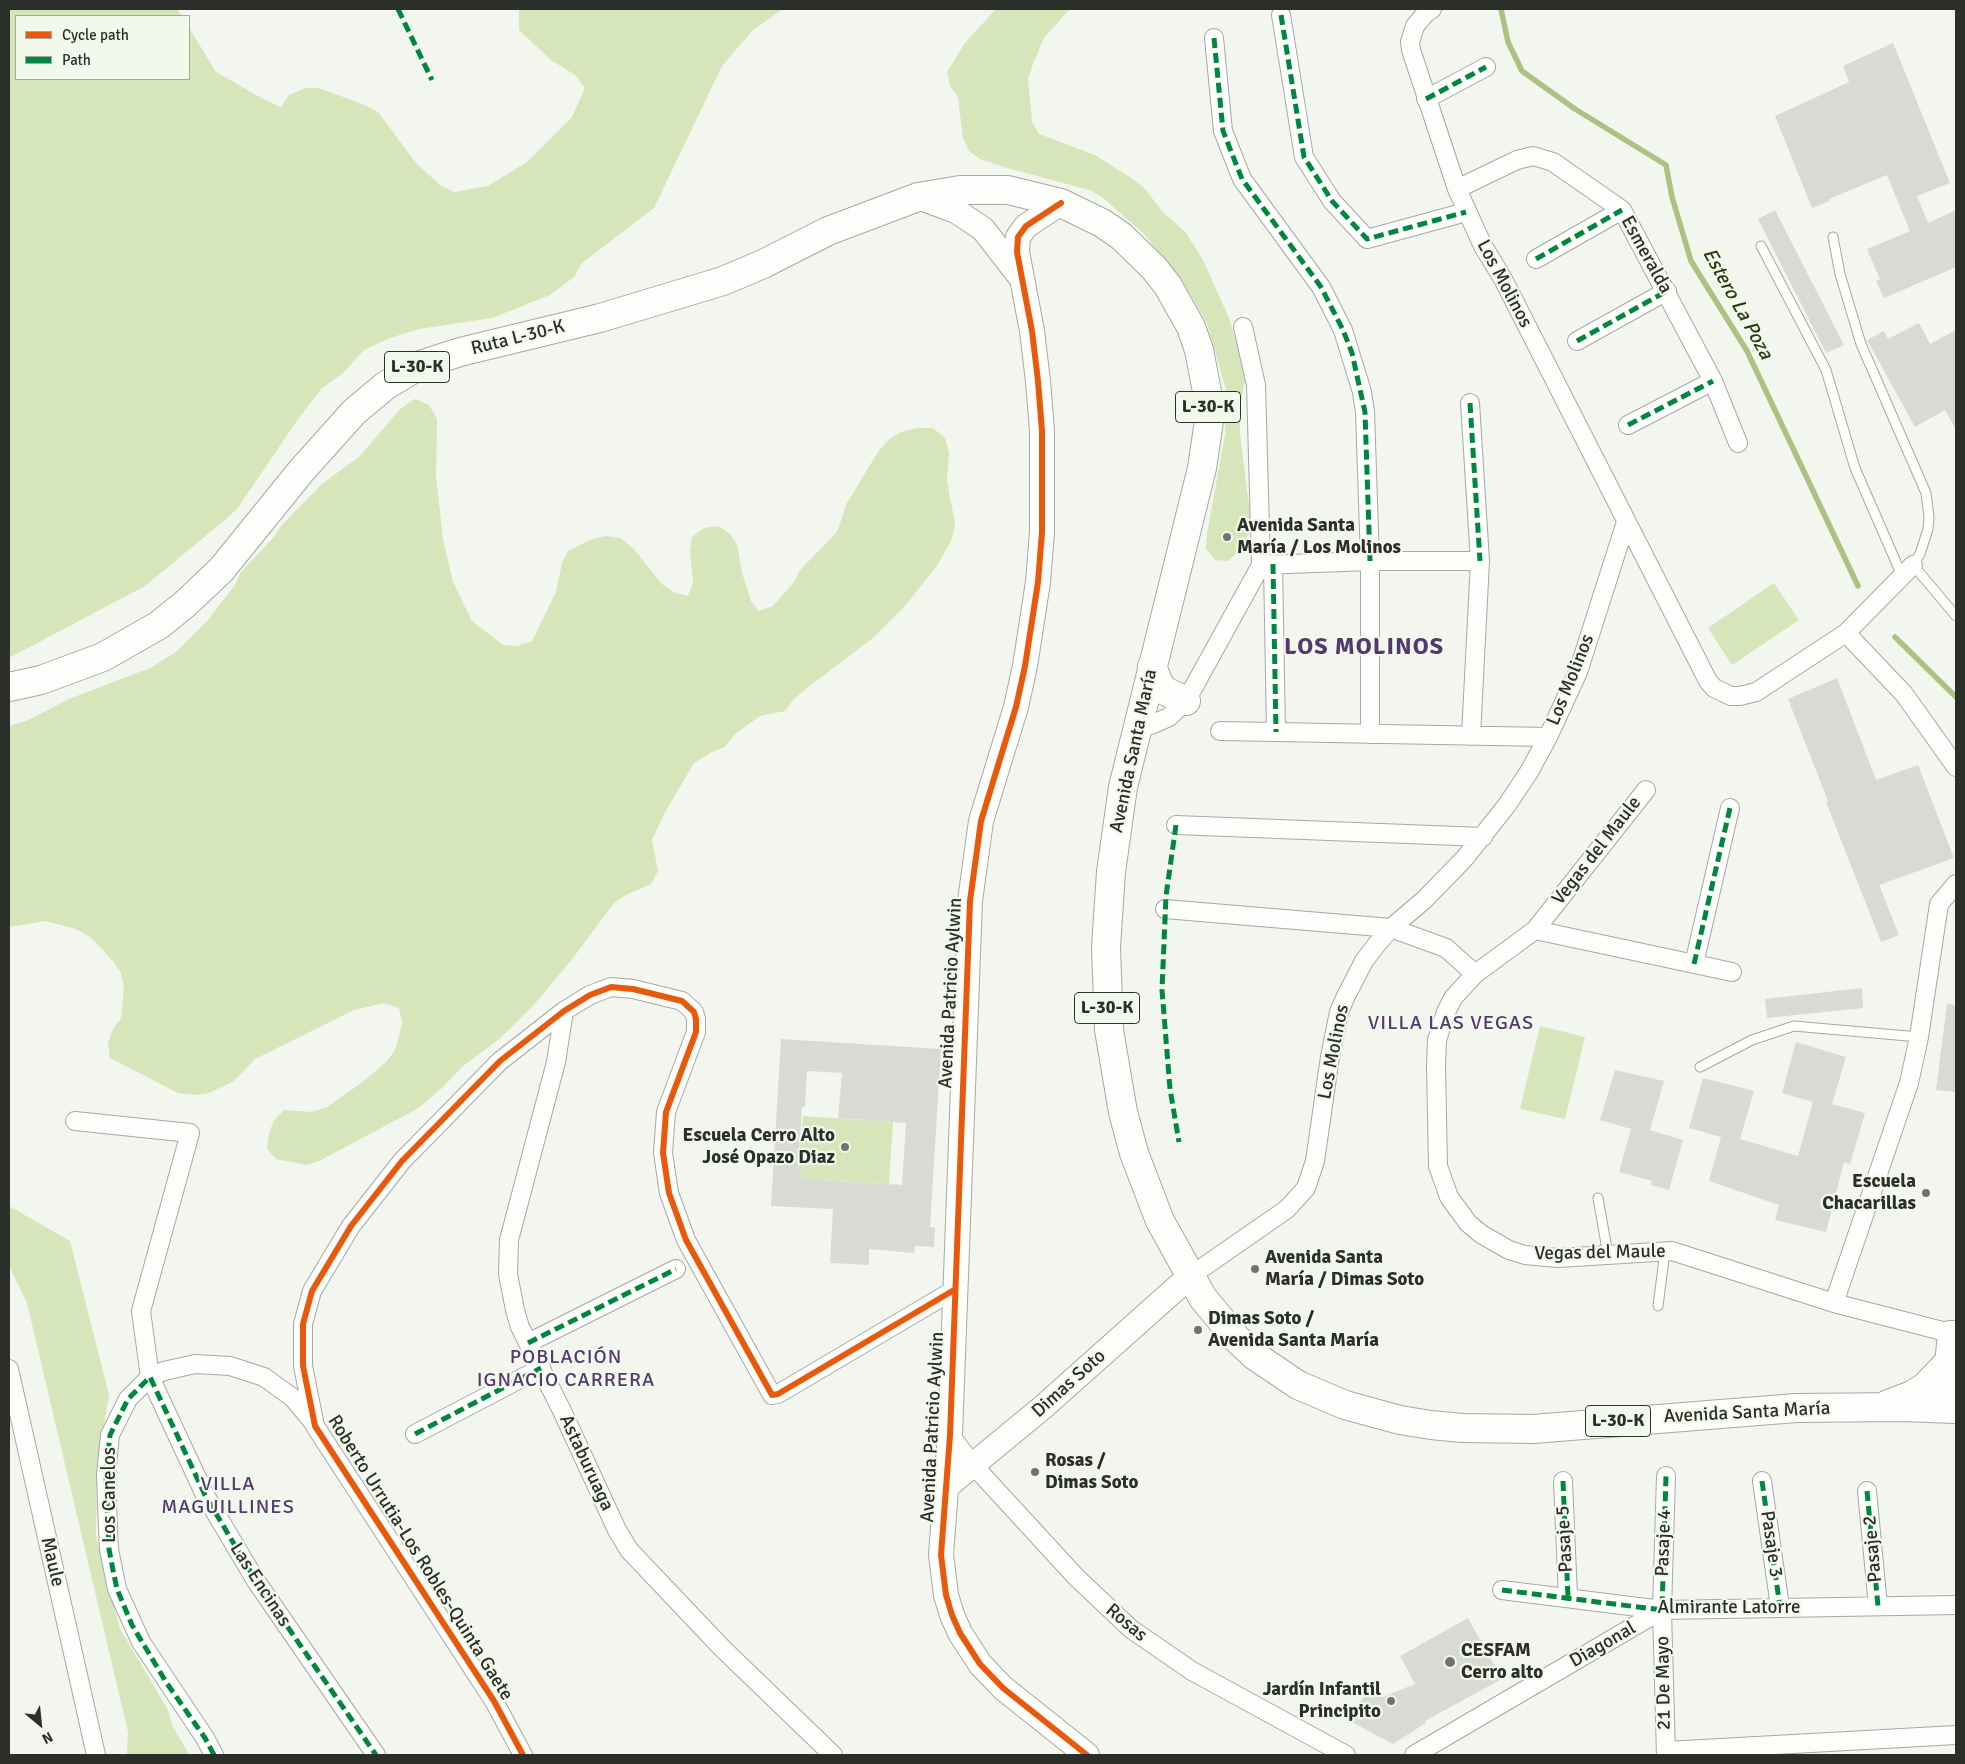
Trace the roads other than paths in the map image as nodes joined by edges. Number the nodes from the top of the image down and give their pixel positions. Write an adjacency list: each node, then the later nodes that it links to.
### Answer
1 (1432, 9): 5 (street, Los Molinos)
2 (1282, 15): 10 (street)
3 (1214, 38): 23 (street)
4 (1486, 67): 5 (street)
5 (1426, 100): 6 (street, Los Molinos)
6 (1456, 189): 9 (street, Esmeralda); 10 (street, Los Molinos)
7 (918, 197): 8 (main road, Avenida Santa María / L-30-K); 14 (street, Avenida Patricio Aylwin); 30 (main road, Ruta L-30-K / L-30-K)
8 (1061, 203): 14 (street, Avenida Patricio Aylwin); 29 (main road, Avenida Santa María / L-30-K)
9 (1622, 210): 13 (street); 15 (street, Esmeralda)
10 (1466, 212): 22 (street, Los Molinos)
11 (1833, 237): 26 (lane)
12 (1761, 246): 26 (lane)
13 (1536, 259)
14 (1023, 281): 59 (street, Avenida Patricio Aylwin)
15 (1666, 291): 17 (street); 18 (street, Esmeralda)
16 (1243, 327): 25 (street)
17 (1577, 342)
18 (1713, 381): 20 (street); 21 (street, Esmeralda)
19 (1470, 403): 24 (street)
20 (1628, 426)
21 (1738, 443)
22 (1626, 522): 28 (street); 37 (street, Los Molinos)
23 (1370, 561): 24 (street); 25 (street); 35 (street)
24 (1480, 561): 36 (street)
25 (1267, 564): 31 (street); 34 (street)
26 (1908, 571): 27 (lane); 28 (street)
27 (1956, 616)
28 (1846, 632): 38 (street)
29 (1152, 666): 31 (main road); 32 (main road, Avenida Santa María / L-30-K)
30 (9, 687)
31 (1186, 701): 32 (street)
32 (1140, 727): 58 (main road, Avenida Santa María / L-30-K)
33 (1220, 731): 34 (street)
34 (1276, 732): 35 (street)
35 (1370, 734): 36 (street)
36 (1471, 736): 37 (street)
37 (1548, 737): 42 (street, Los Molinos)
38 (1956, 767)
39 (1646, 790): 46 (street, Vegas del Maule)
40 (1730, 808): 47 (street)
41 (1176, 825): 42 (street)
42 (1483, 837): 45 (street, Los Molinos)
43 (1956, 884): 51 (street)
44 (1165, 909): 45 (street)
45 (1391, 928): 49 (street); 58 (street, Los Molinos)
46 (1535, 930): 47 (street); 49 (street, Vegas del Maule)
47 (1694, 964): 48 (street)
48 (1732, 972)
49 (1475, 974): 56 (street, Vegas del Maule)
50 (564, 1011): 59 (street, Roberto Urrutia-Los Robles-Quinta Gaete); 63 (street, Astaburuaga); 70 (street, Roberto Urrutia-Los Robles-Quinta Gaete)
51 (1919, 1037): 52 (lane); 60 (street)
52 (1700, 1067)
53 (75, 1121): 67 (street)
54 (1598, 1198): 56 (lane)
55 (1665, 1251): 56 (street, Vegas del Maule); 60 (street, Vegas del Maule); 61 (lane)
56 (1608, 1255)
57 (676, 1269): 63 (street)
58 (1189, 1277): 68 (main road, Avenida Santa María / L-30-K); 73 (street, Dimas Soto)
59 (954, 1290): 72 (street, Avenida Patricio Aylwin)
60 (1834, 1303): 62 (street, Vegas del Maule)
61 (1658, 1306)
62 (1953, 1333): 65 (street)
63 (528, 1343): 64 (street, Astaburuaga)
64 (541, 1368): 71 (street); 91 (street, Astaburuaga)
65 (1952, 1368): 68 (main road); 69 (street)
66 (9, 1369): 87 (street, Maule)
67 (150, 1377): 70 (street); 88 (street, Los Canelos); 89 (street, Las Encinas)
68 (1867, 1407): 69 (main road, Avenida Santa María / L-30-K)
69 (1950, 1409)
70 (315, 1426): 90 (street, Roberto Urrutia-Los Robles-Quinta Gaete)
71 (415, 1434)
72 (950, 1435): 73 (street, Rosas); 77 (street, Avenida Patricio Aylwin)
73 (974, 1466): 77 (street, Dimas Soto); 93 (street, Rosas)
74 (1666, 1476): 84 (street, Pasaje 4)
75 (1563, 1481): 80 (street, Pasaje 5)
76 (1762, 1481): 83 (street, Pasaje 3)
77 (946, 1487): 92 (street, Avenida Patricio Aylwin)
78 (1867, 1491): 82 (street, Pasaje 2)
79 (1502, 1590): 80 (street, Almirante Latorre)
80 (1568, 1597): 84 (street, Almirante Latorre)
81 (1956, 1605): 82 (street, Almirante Latorre)
82 (1878, 1606): 83 (street, Almirante Latorre)
83 (1780, 1608): 84 (street, Almirante Latorre)
84 (1662, 1610): 86 (street, 21 De Mayo); 94 (street, Diagonal)
85 (1956, 1735): 86 (street)
86 (1666, 1753)
87 (96, 1755)
88 (214, 1755)
89 (376, 1755)
90 (523, 1755)
91 (833, 1755)
92 (1087, 1755)
93 (1346, 1755)
94 (1414, 1755)

